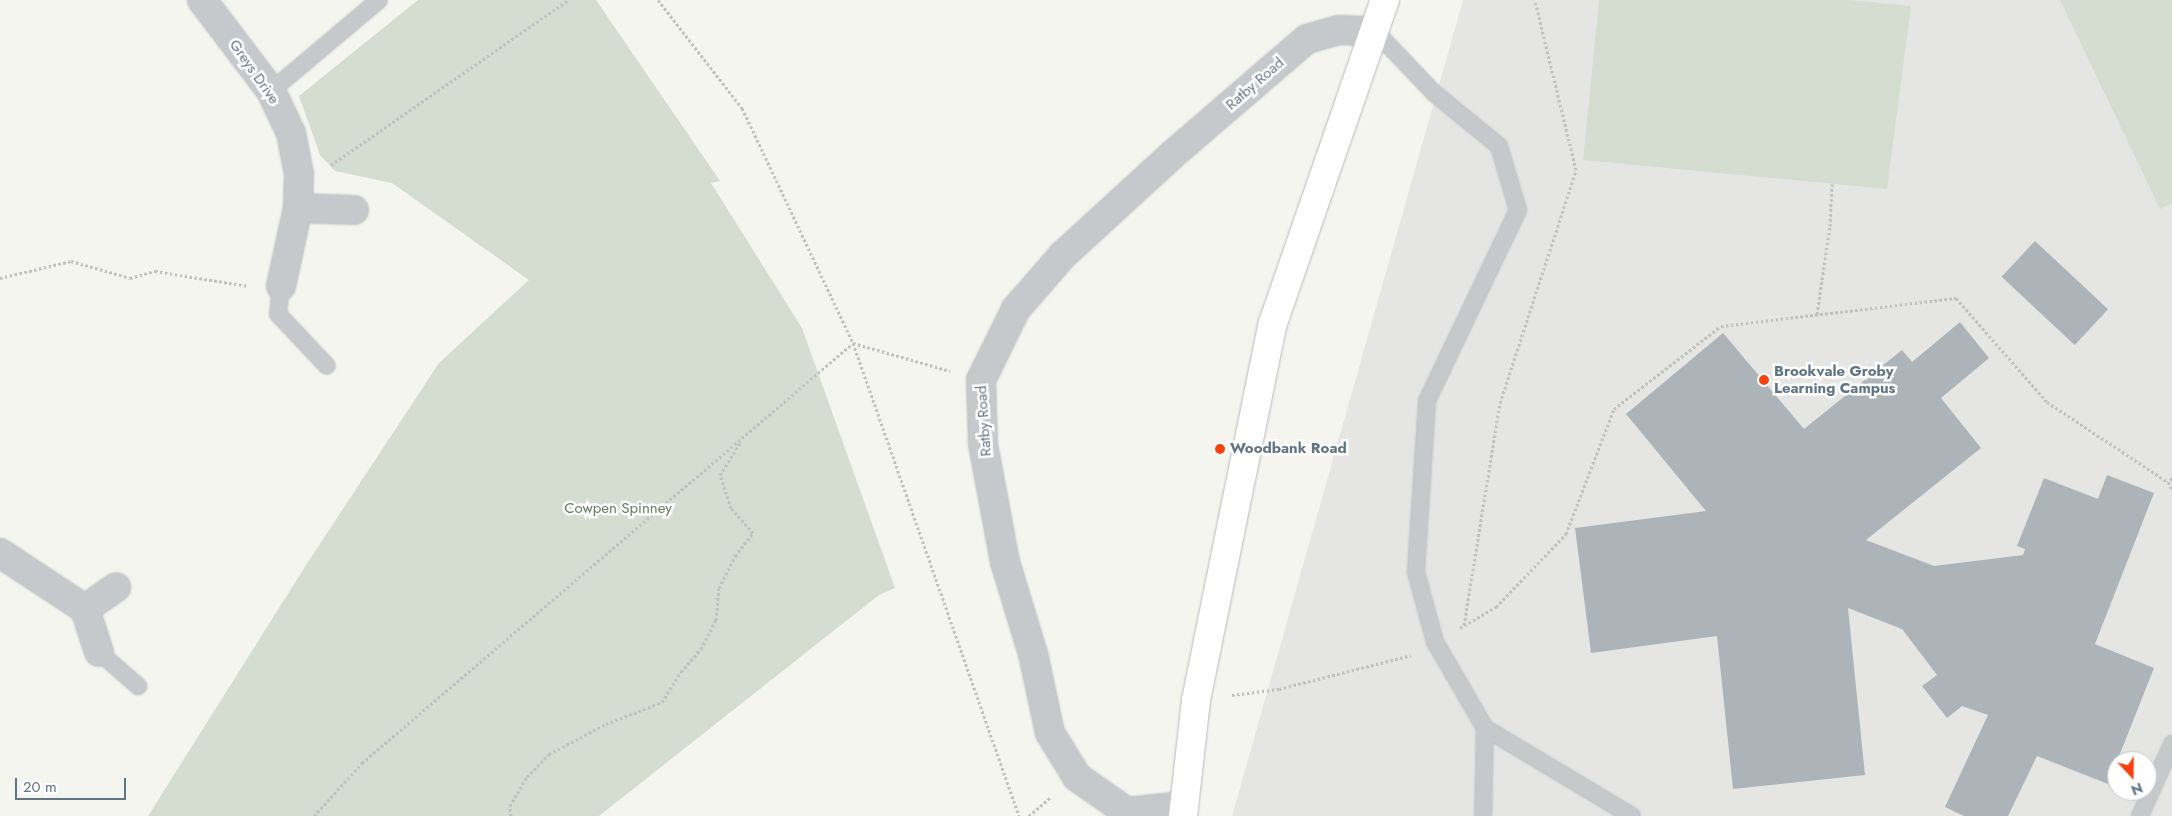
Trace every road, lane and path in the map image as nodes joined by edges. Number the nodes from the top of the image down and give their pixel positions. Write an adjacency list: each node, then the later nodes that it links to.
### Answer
1 (202, 0): 8 (street, Greys Drive)
2 (379, 0): 8 (lane)
3 (568, 0): 9 (path)
4 (658, 0): 16 (path)
5 (1385, 0): 7 (street)
6 (1535, 0): 26 (path)
7 (1375, 31): 18 (street, Ratby Road); 27 (lane); 30 (street, Ratby Road)
8 (271, 91): 9 (street, Greys Drive)
9 (299, 174): 11 (street, Greys Drive)
10 (1832, 184): 15 (path)
11 (298, 208): 12 (street); 14 (street, Greys Drive)
12 (354, 210)
13 (0, 278): 14 (path)
14 (281, 286): 17 (lane)
15 (1817, 314): 21 (path); 26 (path)
16 (853, 343): 18 (path); 19 (path); 37 (path)
17 (327, 366)
18 (981, 380): 34 (street, Ratby Road)
19 (743, 437): 35 (path); 36 (path)
20 (2172, 478): 21 (path)
21 (2168, 482): 22 (path)
22 (2172, 489)
23 (0, 553): 25 (street)
24 (116, 587): 25 (street)
25 (85, 609): 28 (street)
26 (1464, 625): 27 (path)
27 (1435, 642): 30 (path); 31 (lane)
28 (99, 652): 29 (lane)
29 (138, 686)
30 (1196, 700): 34 (street, Ratby Road)
31 (1485, 728): 39 (lane); 40 (lane)
32 (2172, 744): 41 (lane)
33 (1034, 809): 38 (path)
34 (1183, 811)
35 (314, 816)
36 (511, 816)
37 (1019, 816)
38 (1029, 816)
39 (1483, 816)
40 (1632, 816)
41 (2140, 816)

